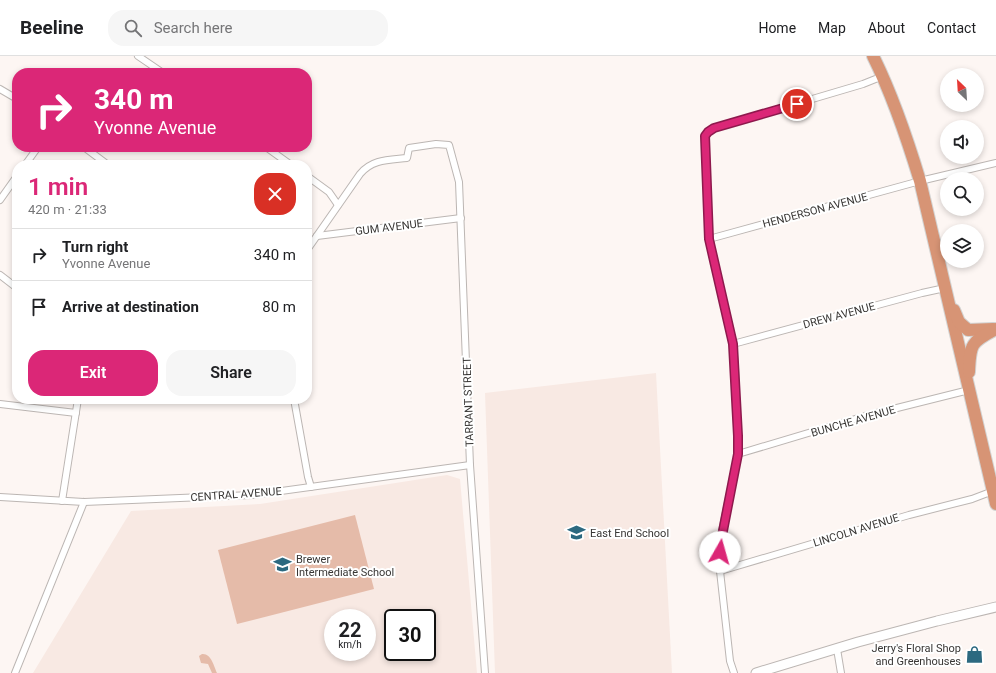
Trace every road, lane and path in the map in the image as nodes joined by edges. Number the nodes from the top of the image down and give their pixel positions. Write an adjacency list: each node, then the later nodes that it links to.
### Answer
1 (138, 56): 3 (street)
2 (872, 56): 4 (highway)
3 (156, 68)
4 (883, 76): 13 (highway); 19 (street)
5 (0, 89): 6 (street)
6 (12, 96)
7 (91, 152): 9 (street)
8 (273, 152): 10 (street)
9 (101, 160)
10 (284, 160)
11 (996, 163): 13 (street, HENDERSON AVENUE)
12 (312, 180): 16 (street)
13 (920, 181): 19 (street, HENDERSON AVENUE); 23 (highway)
14 (12, 183): 15 (street)
15 (0, 200)
16 (338, 206): 17 (street, TARRANT STREET); 18 (street)
17 (461, 218): 18 (street, GUM AVENUE); 32 (street, TARRANT STREET)
18 (317, 236): 20 (street)
19 (709, 239): 25 (street)
20 (312, 243)
21 (0, 276): 22 (street)
22 (12, 284)
23 (946, 291): 24 (highway); 25 (street, DREW AVENUE); 26 (highway)
24 (996, 329): 26 (highway)
25 (733, 344): 31 (street)
26 (968, 388): 31 (street, BUNCHE AVENUE); 34 (highway)
27 (0, 404): 30 (street)
28 (77, 404): 30 (street)
29 (295, 404): 33 (street)
30 (76, 413): 36 (street)
31 (738, 454): 39 (street)
32 (470, 465): 33 (street, CENTRAL AVENUE); 43 (street, TARRANT STREET)
33 (311, 487): 37 (street, CENTRAL AVENUE)
34 (993, 491): 38 (highway); 39 (street, LINCOLN AVENUE)
35 (0, 497): 36 (street, CENTRAL AVENUE)
36 (62, 501): 37 (street, CENTRAL AVENUE)
37 (84, 502): 42 (street)
38 (996, 504)
39 (720, 571): 44 (street)
40 (996, 607): 41 (main road)
41 (837, 649): 45 (main road); 46 (street)
42 (15, 673)
43 (485, 673)
44 (734, 673)
45 (756, 673)
46 (841, 673)

